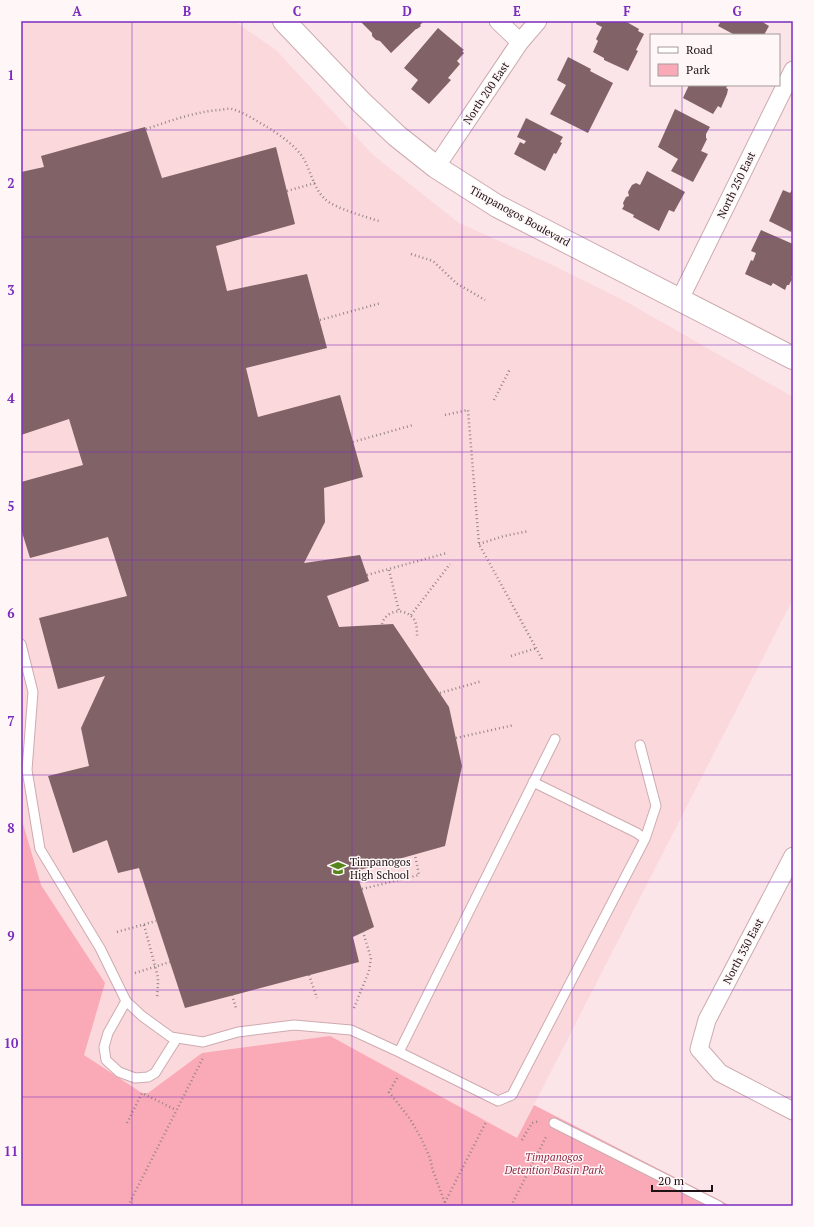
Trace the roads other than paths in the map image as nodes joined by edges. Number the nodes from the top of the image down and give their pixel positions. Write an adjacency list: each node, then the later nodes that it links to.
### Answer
1 (284, 21): 6 (street, Timpanogos Boulevard)
2 (498, 21): 4 (street)
3 (538, 21): 4 (street, North 200 East)
4 (520, 42): 6 (street, North 200 East)
5 (793, 70): 7 (street, North 250 East)
6 (436, 167): 7 (street, Timpanogos Boulevard)
7 (679, 301): 8 (street, Timpanogos Boulevard)
8 (793, 358)
9 (21, 644): 15 (lane)
10 (555, 739): 12 (lane)
11 (640, 745): 13 (lane)
12 (533, 782): 13 (lane); 17 (lane)
13 (645, 839): 17 (lane)
14 (793, 856): 18 (street, North 330 East)
15 (126, 1001): 16 (lane); 16 (lane)
16 (177, 1038): 17 (lane)
17 (399, 1052)
18 (793, 1111)
19 (554, 1123): 20 (lane)
20 (719, 1206)

